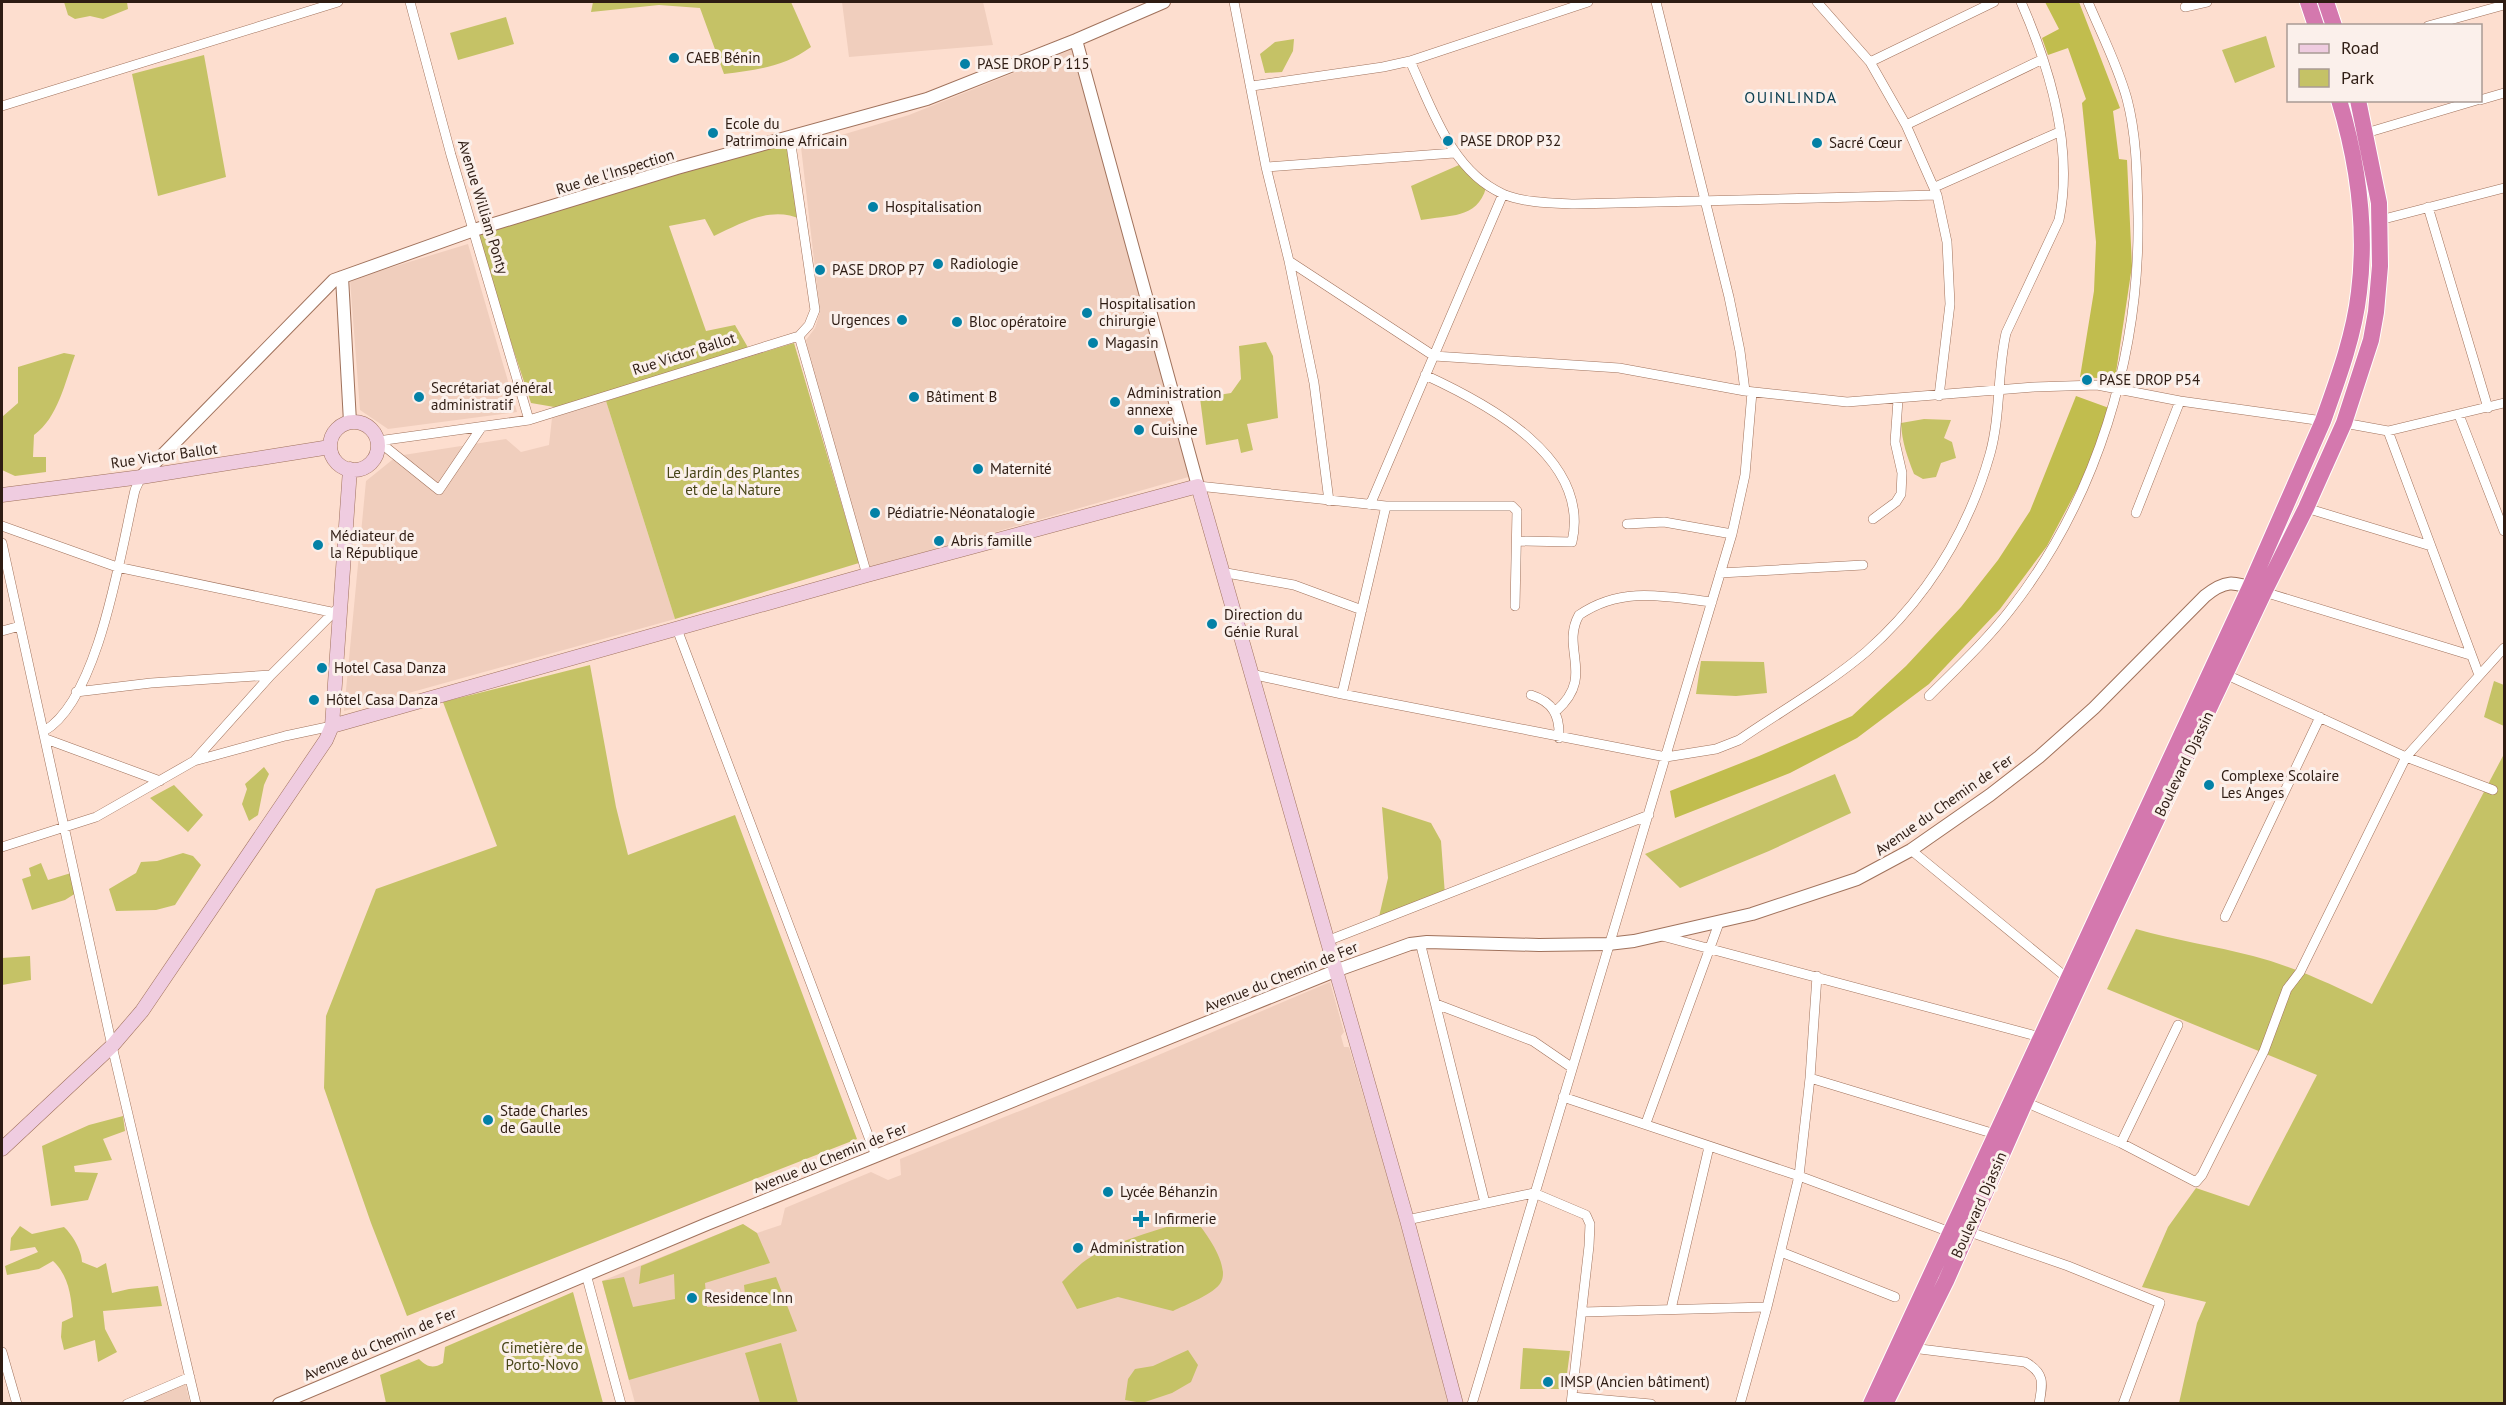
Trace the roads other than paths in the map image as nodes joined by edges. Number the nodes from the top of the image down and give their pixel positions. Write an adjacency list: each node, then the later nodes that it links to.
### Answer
1 (338, 2): 29 (street)
2 (410, 2): 42 (street, Avenue William Ponty)
3 (1164, 2): 19 (street, Rue de l'Inspection)
4 (1234, 2): 23 (street)
5 (1588, 2): 21 (street)
6 (1656, 2): 39 (street)
7 (1816, 2): 22 (street)
8 (1994, 2): 22 (street)
9 (2021, 2): 20 (street)
10 (2088, 2): 48 (street)
11 (2207, 2): 15 (street)
12 (2308, 2): 16 (highway)
13 (2326, 2): 17 (highway)
14 (2505, 5): 18 (street)
15 (2186, 7)
16 (2315, 24)
17 (2333, 24)
18 (2435, 24)
19 (1076, 40): 33 (street, Rue de l'Inspection); 67 (street)
20 (2043, 59): 30 (street); 31 (street)
21 (1410, 61): 23 (street); 34 (street)
22 (1870, 62): 30 (street)
23 (1251, 86): 35 (street)
24 (2505, 93): 25 (street)
25 (2482, 99)
26 (2339, 102): 58 (highway, Boulevard Djassin)
27 (2358, 102): 32 (highway, Boulevard Djassin)
28 (2472, 102): 32 (street)
29 (2, 106)
30 (1906, 125): 37 (street)
31 (2059, 132): 37 (street); 50 (street)
32 (2366, 133): 41 (highway, Boulevard Djassin)
33 (790, 138): 42 (street, Rue de l'Inspection); 45 (street)
34 (1454, 153): 35 (street); 38 (street)
35 (1266, 167): 43 (street)
36 (2505, 188): 40 (street)
37 (1936, 191): 39 (street); 51 (street)
38 (1503, 194): 39 (street); 46 (street)
39 (1705, 202): 49 (street)
40 (2428, 207): 41 (street); 55 (street)
41 (2380, 219): 60 (highway, Boulevard Djassin)
42 (474, 230): 44 (street, Rue de l'Inspection); 57 (street, Avenue William Ponty)
43 (1289, 261): 46 (street); 69 (street)
44 (342, 277): 59 (street); 66 (street, Rue de l'Inspection)
45 (799, 336): 57 (street, Rue Victor Ballot); 86 (street)
46 (1434, 356): 47 (street); 49 (street)
47 (1425, 375): 70 (street); 79 (street)
48 (2118, 389): 50 (street); 53 (street); 106 (street)
49 (1748, 391): 52 (street); 78 (street)
50 (2001, 392): 51 (street); 112 (street)
51 (1939, 396): 52 (street)
52 (1898, 400): 74 (street)
53 (2180, 401): 58 (street); 73 (street)
54 (2505, 403): 55 (street)
55 (2488, 408): 56 (street)
56 (2459, 415): 62 (street); 77 (street)
57 (529, 420): 61 (street, Rue Victor Ballot)
58 (2323, 421): 87 (highway, Boulevard Djassin)
59 (350, 422): 63 (main road); 64 (main road)
60 (2344, 423): 62 (street); 72 (highway, Boulevard Djassin)
61 (481, 428): 63 (street, Rue Victor Ballot); 63 (street)
62 (2388, 431): 81 (street)
63 (378, 441): 65 (main road)
64 (330, 447): 65 (main road); 66 (main road, Rue Victor Ballot)
65 (350, 470): 90 (main road)
66 (141, 477): 68 (main road, Rue Victor Ballot); 83 (street)
67 (1198, 486): 69 (street); 84 (main road); 86 (main road)
68 (2, 495)
69 (1329, 501): 70 (street)
70 (1370, 505): 71 (street)
71 (1386, 506): 79 (street); 91 (street)
72 (2306, 508): 81 (street); 87 (highway, Boulevard Djassin)
73 (2136, 513)
74 (1873, 519)
75 (1627, 524): 78 (street)
76 (2, 526): 83 (street)
77 (2505, 531)
78 (1732, 534): 85 (street)
79 (1518, 541): 89 (street)
80 (2, 543): 92 (street)
81 (2431, 546): 95 (street)
82 (1863, 566): 85 (street)
83 (117, 567): 90 (street); 103 (street)
84 (1221, 572): 91 (street); 99 (main road)
85 (1720, 573): 88 (street)
86 (867, 575): 93 (main road)
87 (2257, 590): 97 (street); 101 (highway, Boulevard Djassin); 120 (street, Avenue du Chemin de Fer); 130 (highway, Boulevard Djassin)
88 (1712, 602): 107 (street); 112 (street)
89 (1515, 606)
90 (336, 610): 100 (street); 109 (main road)
91 (1362, 610): 104 (street)
92 (20, 626): 94 (street); 110 (street)
93 (677, 629): 109 (main road); 144 (street)
94 (2, 631)
95 (2465, 638): 97 (street); 98 (street)
96 (2505, 648): 102 (street)
97 (2453, 649): 98 (street)
98 (2470, 655): 102 (street)
99 (1251, 674): 104 (street); 124 (main road)
100 (271, 675): 103 (street); 114 (street)
101 (2227, 675): 108 (street); 138 (highway, Boulevard Djassin)
102 (2479, 675): 113 (street)
103 (76, 692): 110 (street)
104 (1342, 694): 111 (street)
105 (1531, 695): 107 (street)
106 (1929, 696)
107 (1556, 711): 111 (street)
108 (2320, 717): 113 (street); 121 (street)
109 (332, 726): 114 (street); 134 (main road)
110 (45, 735): 115 (street); 118 (street)
111 (1560, 738): 112 (street)
112 (1666, 757): 117 (street)
113 (2406, 757): 116 (street); 141 (street)
114 (194, 761): 115 (street)
115 (159, 781): 118 (street)
116 (2493, 790)
117 (1648, 815): 124 (street); 126 (street)
118 (65, 829): 119 (street); 134 (street)
119 (2, 847)
120 (1911, 849): 122 (street, Avenue du Chemin de Fer); 130 (street)
121 (2225, 917)
122 (1719, 923): 123 (street, Avenue du Chemin de Fer); 127 (street)
123 (1662, 936): 126 (street, Avenue du Chemin de Fer); 127 (street)
124 (1327, 941): 128 (main road)
125 (1420, 942): 126 (street, Avenue du Chemin de Fer); 128 (street, Avenue du Chemin de Fer); 131 (street)
126 (1608, 944): 135 (street)
127 (1709, 947): 129 (street); 139 (street)
128 (1335, 970): 144 (street, Avenue du Chemin de Fer); 148 (main road)
129 (1817, 976): 133 (street); 136 (street)
130 (2067, 978): 133 (highway, Boulevard Djassin)
131 (1436, 1004): 135 (street); 147 (street)
132 (2178, 1025): 141 (street)
133 (2040, 1037): 140 (highway, Boulevard Djassin)
134 (112, 1046): 143 (main road); 159 (street)
135 (1571, 1067): 137 (street)
136 (1810, 1078): 140 (street); 145 (street)
137 (1563, 1097): 139 (street); 146 (street)
138 (2025, 1102): 141 (street); 149 (highway, Boulevard Djassin)
139 (1646, 1123): 142 (street)
140 (1995, 1134): 150 (highway, Boulevard Djassin)
141 (2121, 1143)
142 (1709, 1147): 145 (street); 155 (street)
143 (2, 1149)
144 (876, 1156): 152 (street, Avenue du Chemin de Fer)
145 (1799, 1176): 150 (street); 151 (street)
146 (1534, 1192): 147 (street); 156 (street); 168 (street)
147 (1485, 1203): 148 (street)
148 (1407, 1220): 167 (main road)
149 (1967, 1231): 157 (highway, Boulevard Djassin); 174 (street)
150 (1950, 1232): 171 (highway, Boulevard Djassin)
151 (1781, 1252): 153 (street); 154 (street)
152 (586, 1274): 165 (street, Avenue du Chemin de Fer); 166 (street)
153 (1895, 1297)
154 (1767, 1307): 155 (street); 170 (street)
155 (1671, 1309): 156 (street)
156 (1583, 1311): 160 (street)
157 (1912, 1348): 172 (highway, Boulevard Djassin); 173 (street)
158 (2, 1352): 162 (street)
159 (190, 1377): 163 (street); 164 (street)
160 (1572, 1400): 161 (street)
161 (1620, 1402): 169 (street)
162 (17, 1404)
163 (127, 1404)
164 (196, 1404)
165 (279, 1404)
166 (621, 1404)
167 (1456, 1404)
168 (1472, 1404)
169 (1652, 1404)
170 (1740, 1404)
171 (1871, 1404)
172 (1885, 1404)
173 (2039, 1404)
174 (2122, 1404)

